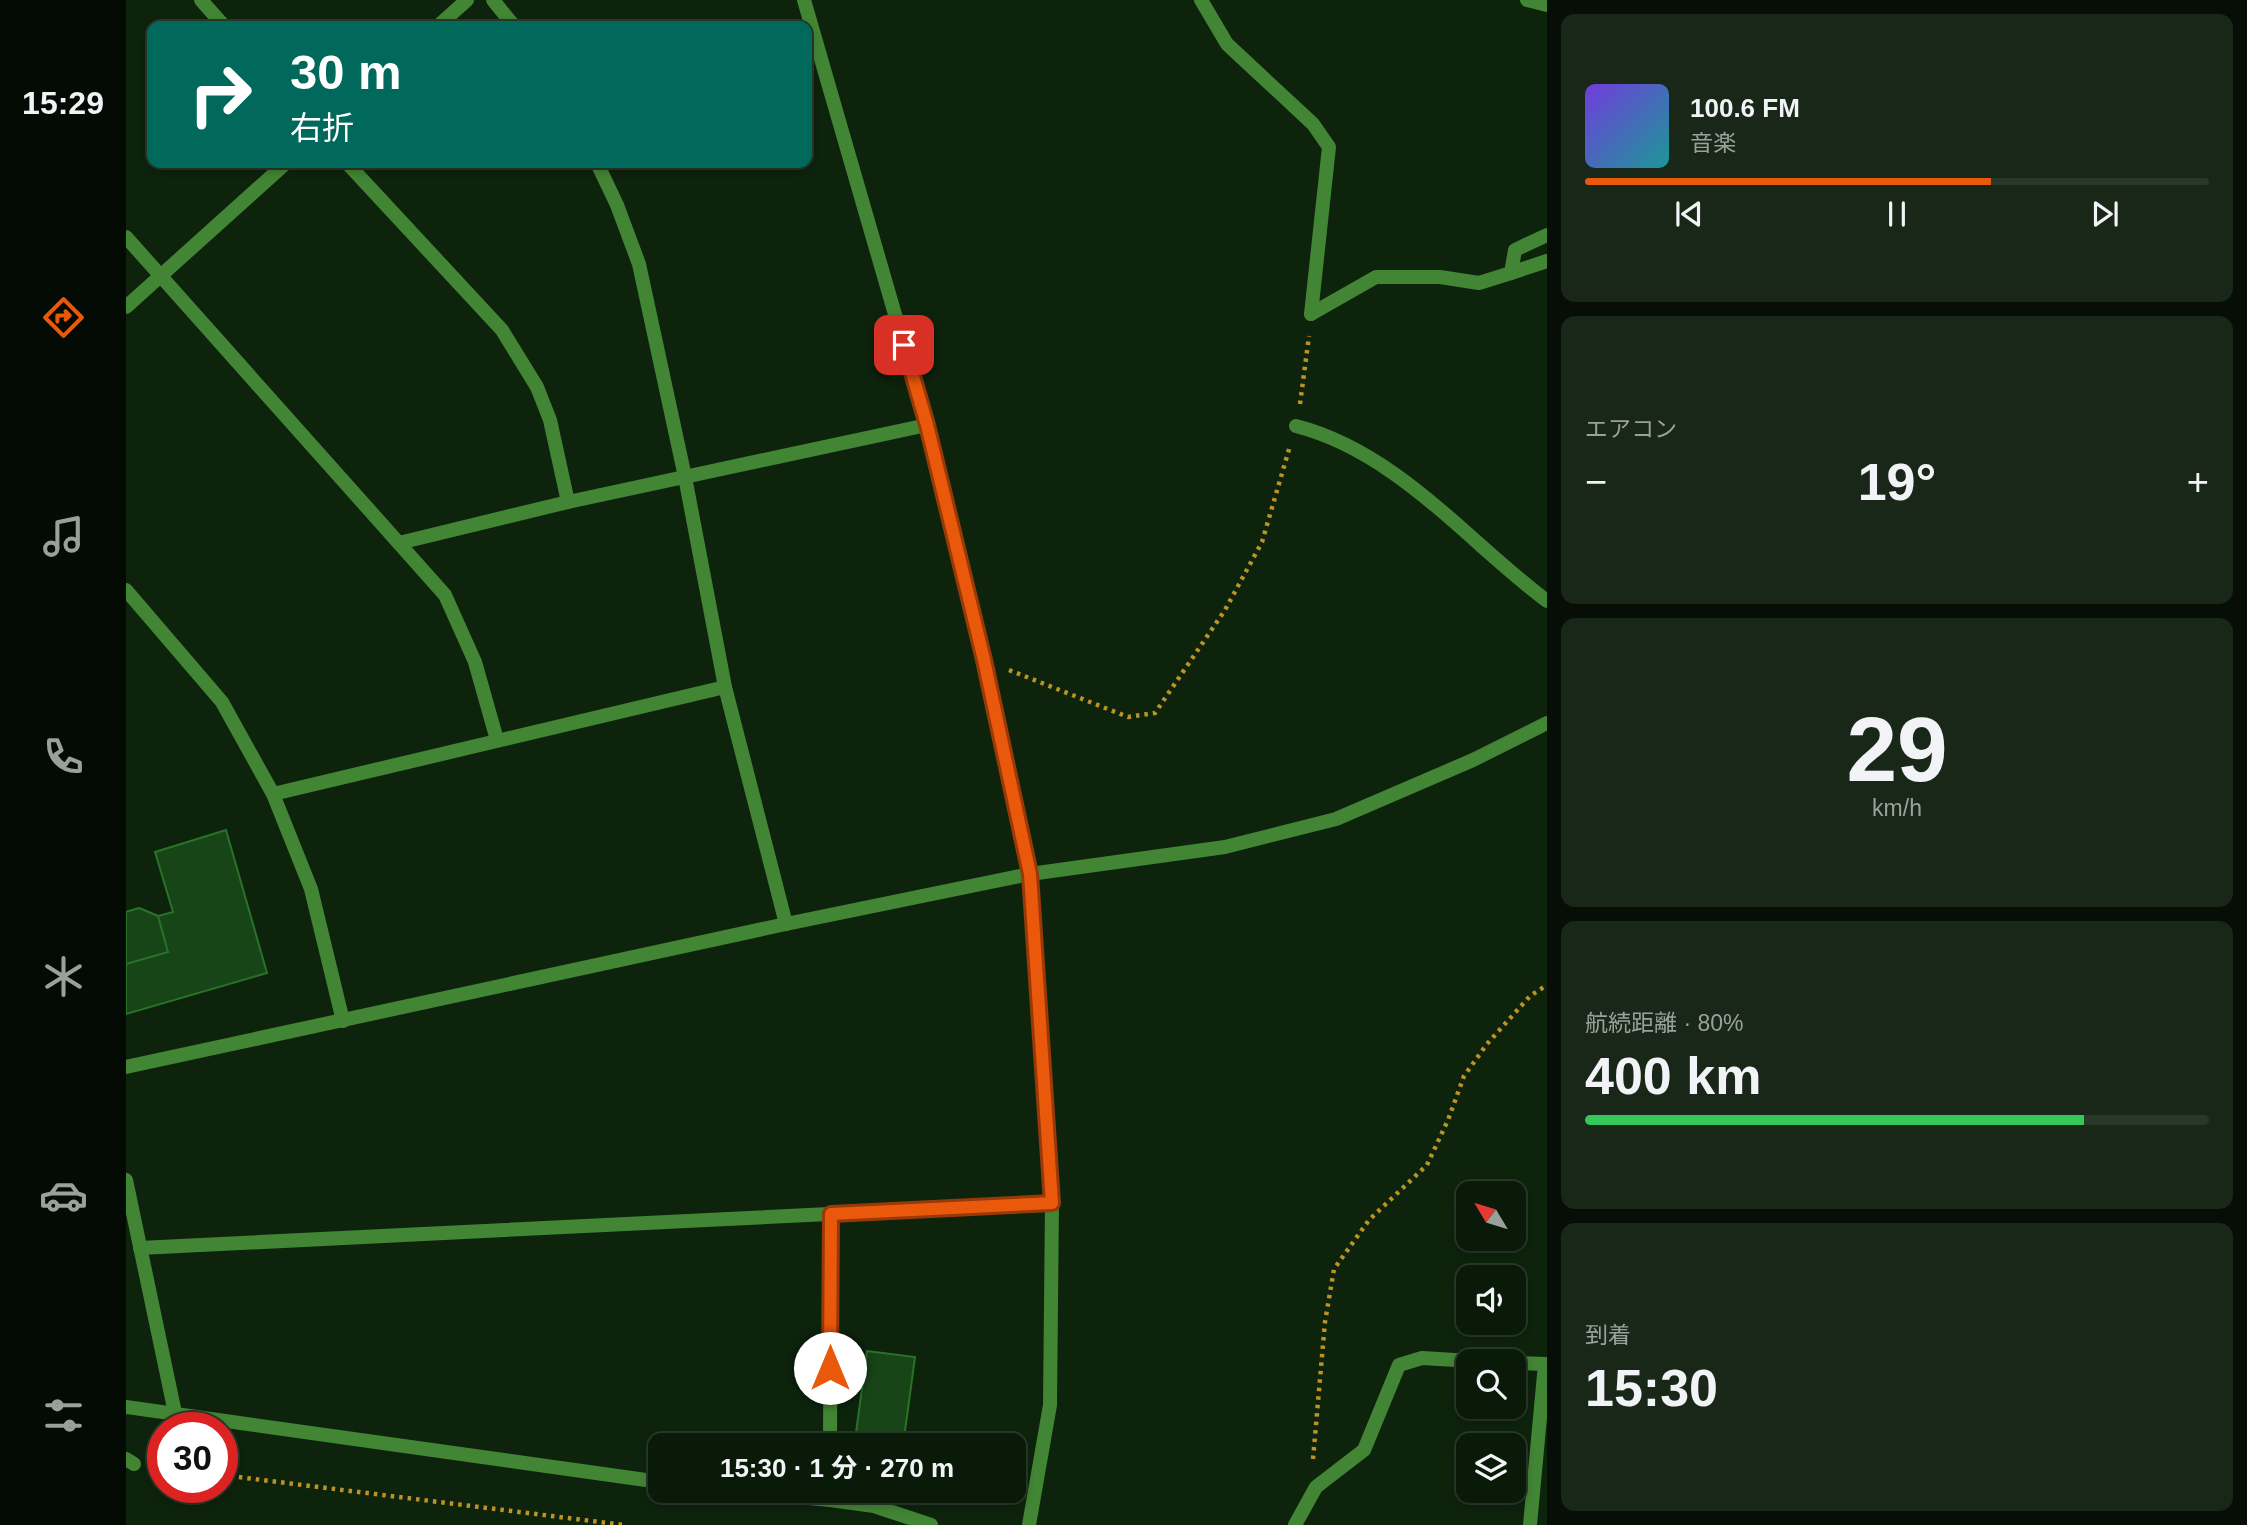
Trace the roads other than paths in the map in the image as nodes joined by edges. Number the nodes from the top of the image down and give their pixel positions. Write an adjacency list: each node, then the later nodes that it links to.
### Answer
1 (201, 0): 8 (street)
2 (467, 0): 9 (street)
3 (493, 0): 10 (street)
4 (804, 0): 11 (street)
5 (1201, 0): 19 (street)
6 (1527, 0): 7 (street)
7 (1547, 5)
8 (220, 21)
9 (444, 21)
10 (510, 21)
11 (810, 21)
12 (812, 28): 22 (street)
13 (280, 168): 20 (street)
14 (352, 168): 25 (street)
15 (599, 168): 24 (street)
16 (1547, 235): 19 (street)
17 (126, 237): 20 (street)
18 (1547, 261): 19 (street)
19 (1511, 273)
20 (161, 276): 21 (street); 26 (street)
21 (126, 307)
22 (927, 425): 24 (street); 33 (street)
23 (1296, 426): 28 (street)
24 (685, 477): 25 (street); 29 (street)
25 (568, 502): 26 (street)
26 (399, 543): 31 (street)
27 (126, 590): 32 (street)
28 (1547, 601)
29 (725, 687): 31 (street); 34 (street)
30 (1547, 723): 33 (street)
31 (497, 740): 32 (street)
32 (273, 794): 35 (street)
33 (1030, 874): 34 (street); 38 (street)
34 (786, 924): 35 (street)
35 (343, 1021): 36 (street)
36 (126, 1067)
37 (126, 1180): 40 (street)
38 (1052, 1203): 39 (street); 52 (street)
39 (831, 1214): 40 (street); 48 (street)
40 (140, 1248): 46 (street)
41 (1456, 1360): 53 (street)
42 (1526, 1363): 43 (street)
43 (1546, 1364): 54 (street)
44 (126, 1407): 45 (street)
45 (167, 1412)
46 (175, 1412)
47 (238, 1422): 49 (street)
48 (830, 1433)
49 (648, 1480)
50 (862, 1503): 51 (street)
51 (931, 1525)
52 (1028, 1525)
53 (1295, 1525)
54 (1530, 1525)

